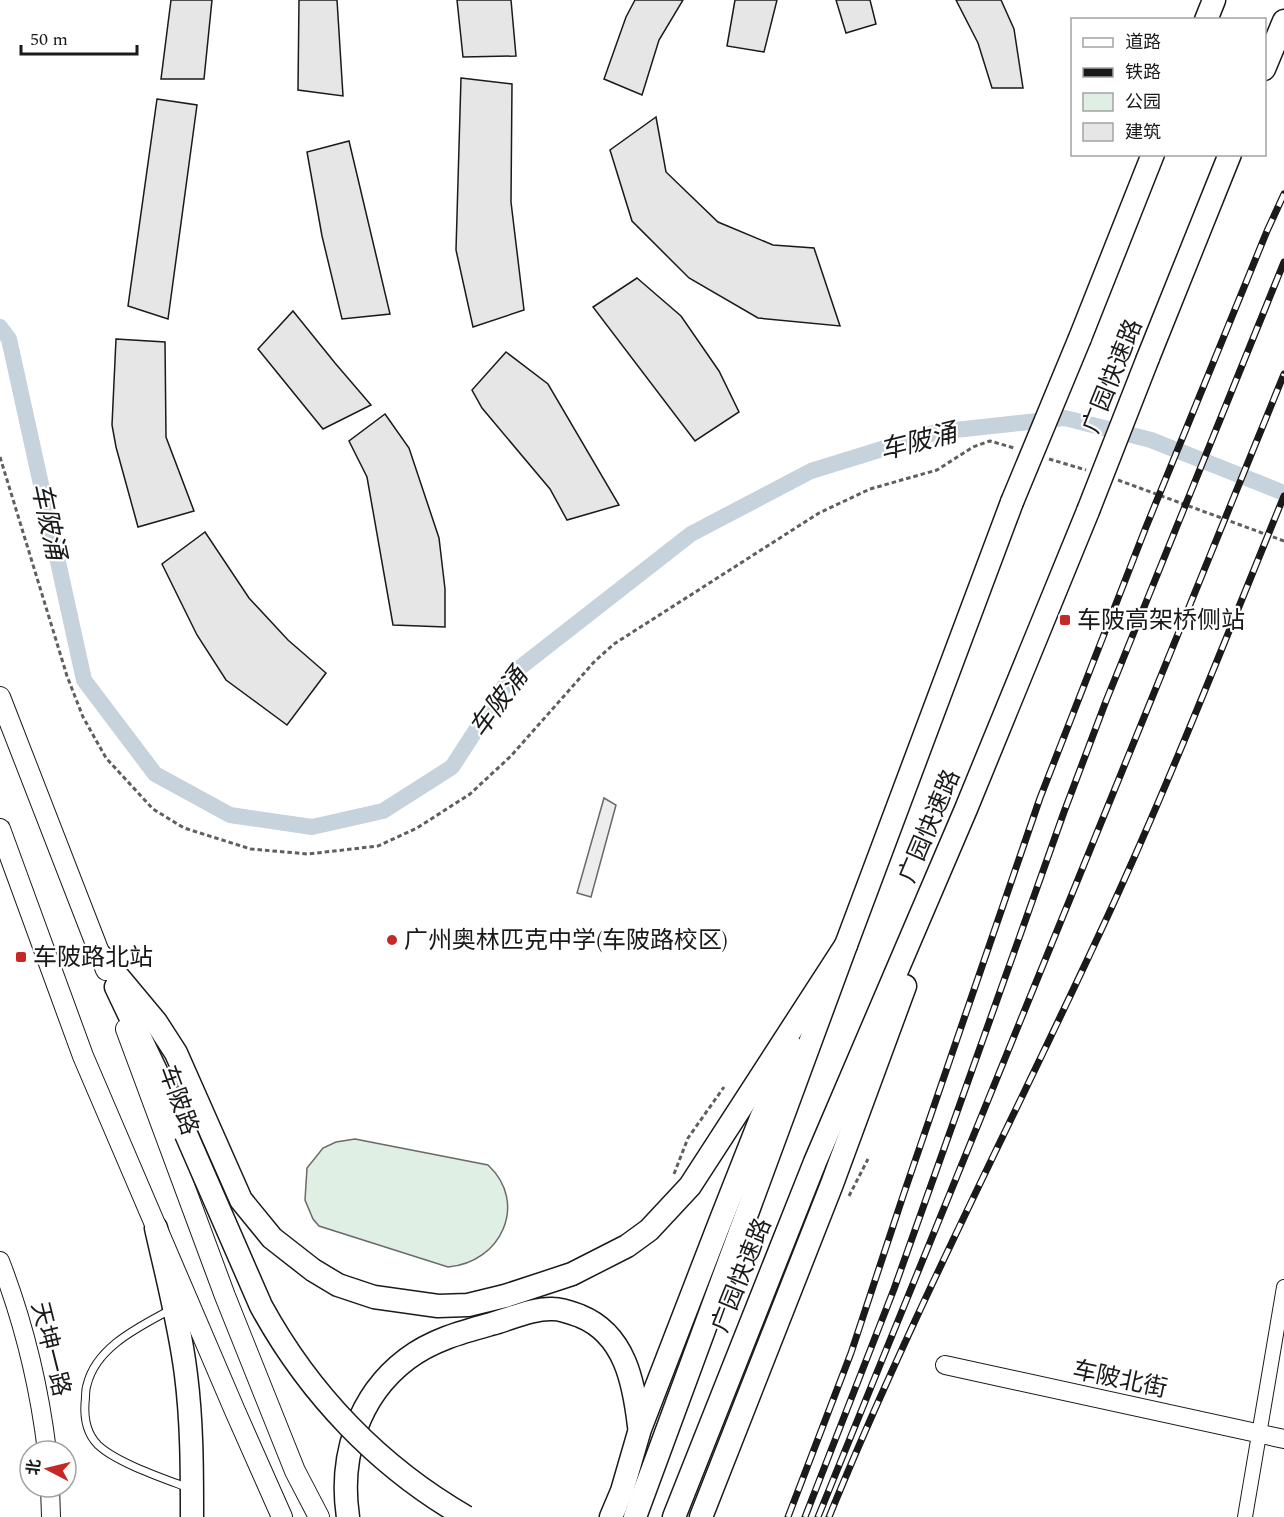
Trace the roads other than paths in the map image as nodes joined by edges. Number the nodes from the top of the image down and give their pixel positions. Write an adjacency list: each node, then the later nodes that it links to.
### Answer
1 (1214, 0): 2 (highway)
2 (1207, 18)
3 (1284, 21): 4 (highway)
4 (1266, 64)
5 (1152, 156): 10 (highway, 广园快速路, bridge)
6 (1229, 156): 8 (highway, 广园快速路, bridge)
7 (0, 697): 11 (main road, 车陂路)
8 (966, 809): 31 (highway, 广园快速路); 32 (highway)
9 (0, 830): 12 (main road)
10 (846, 945): 11 (highway); 17 (highway); 23 (highway, 广园快速路)
11 (101, 956): 27 (main road, 车陂路); 29 (highway, bridge)
12 (156, 1228): 15 (highway); 26 (main road)
13 (0, 1262): 19 (street, 天坤一路)
14 (1284, 1287): 18 (street)
15 (174, 1307): 21 (highway); 21 (lane)
16 (945, 1365): 18 (street, 车陂北街)
17 (640, 1429): 28 (highway); 30 (highway)
18 (1259, 1434): 20 (street, 车陂北街); 33 (street)
19 (45, 1439)
20 (1284, 1439)
21 (192, 1489): 25 (highway)
22 (50, 1499): 24 (street)
23 (639, 1509)
24 (51, 1517)
25 (192, 1517)
26 (282, 1517)
27 (319, 1517)
28 (348, 1517)
29 (466, 1517)
30 (611, 1517)
31 (674, 1517)
32 (701, 1517)
33 (1245, 1517)

